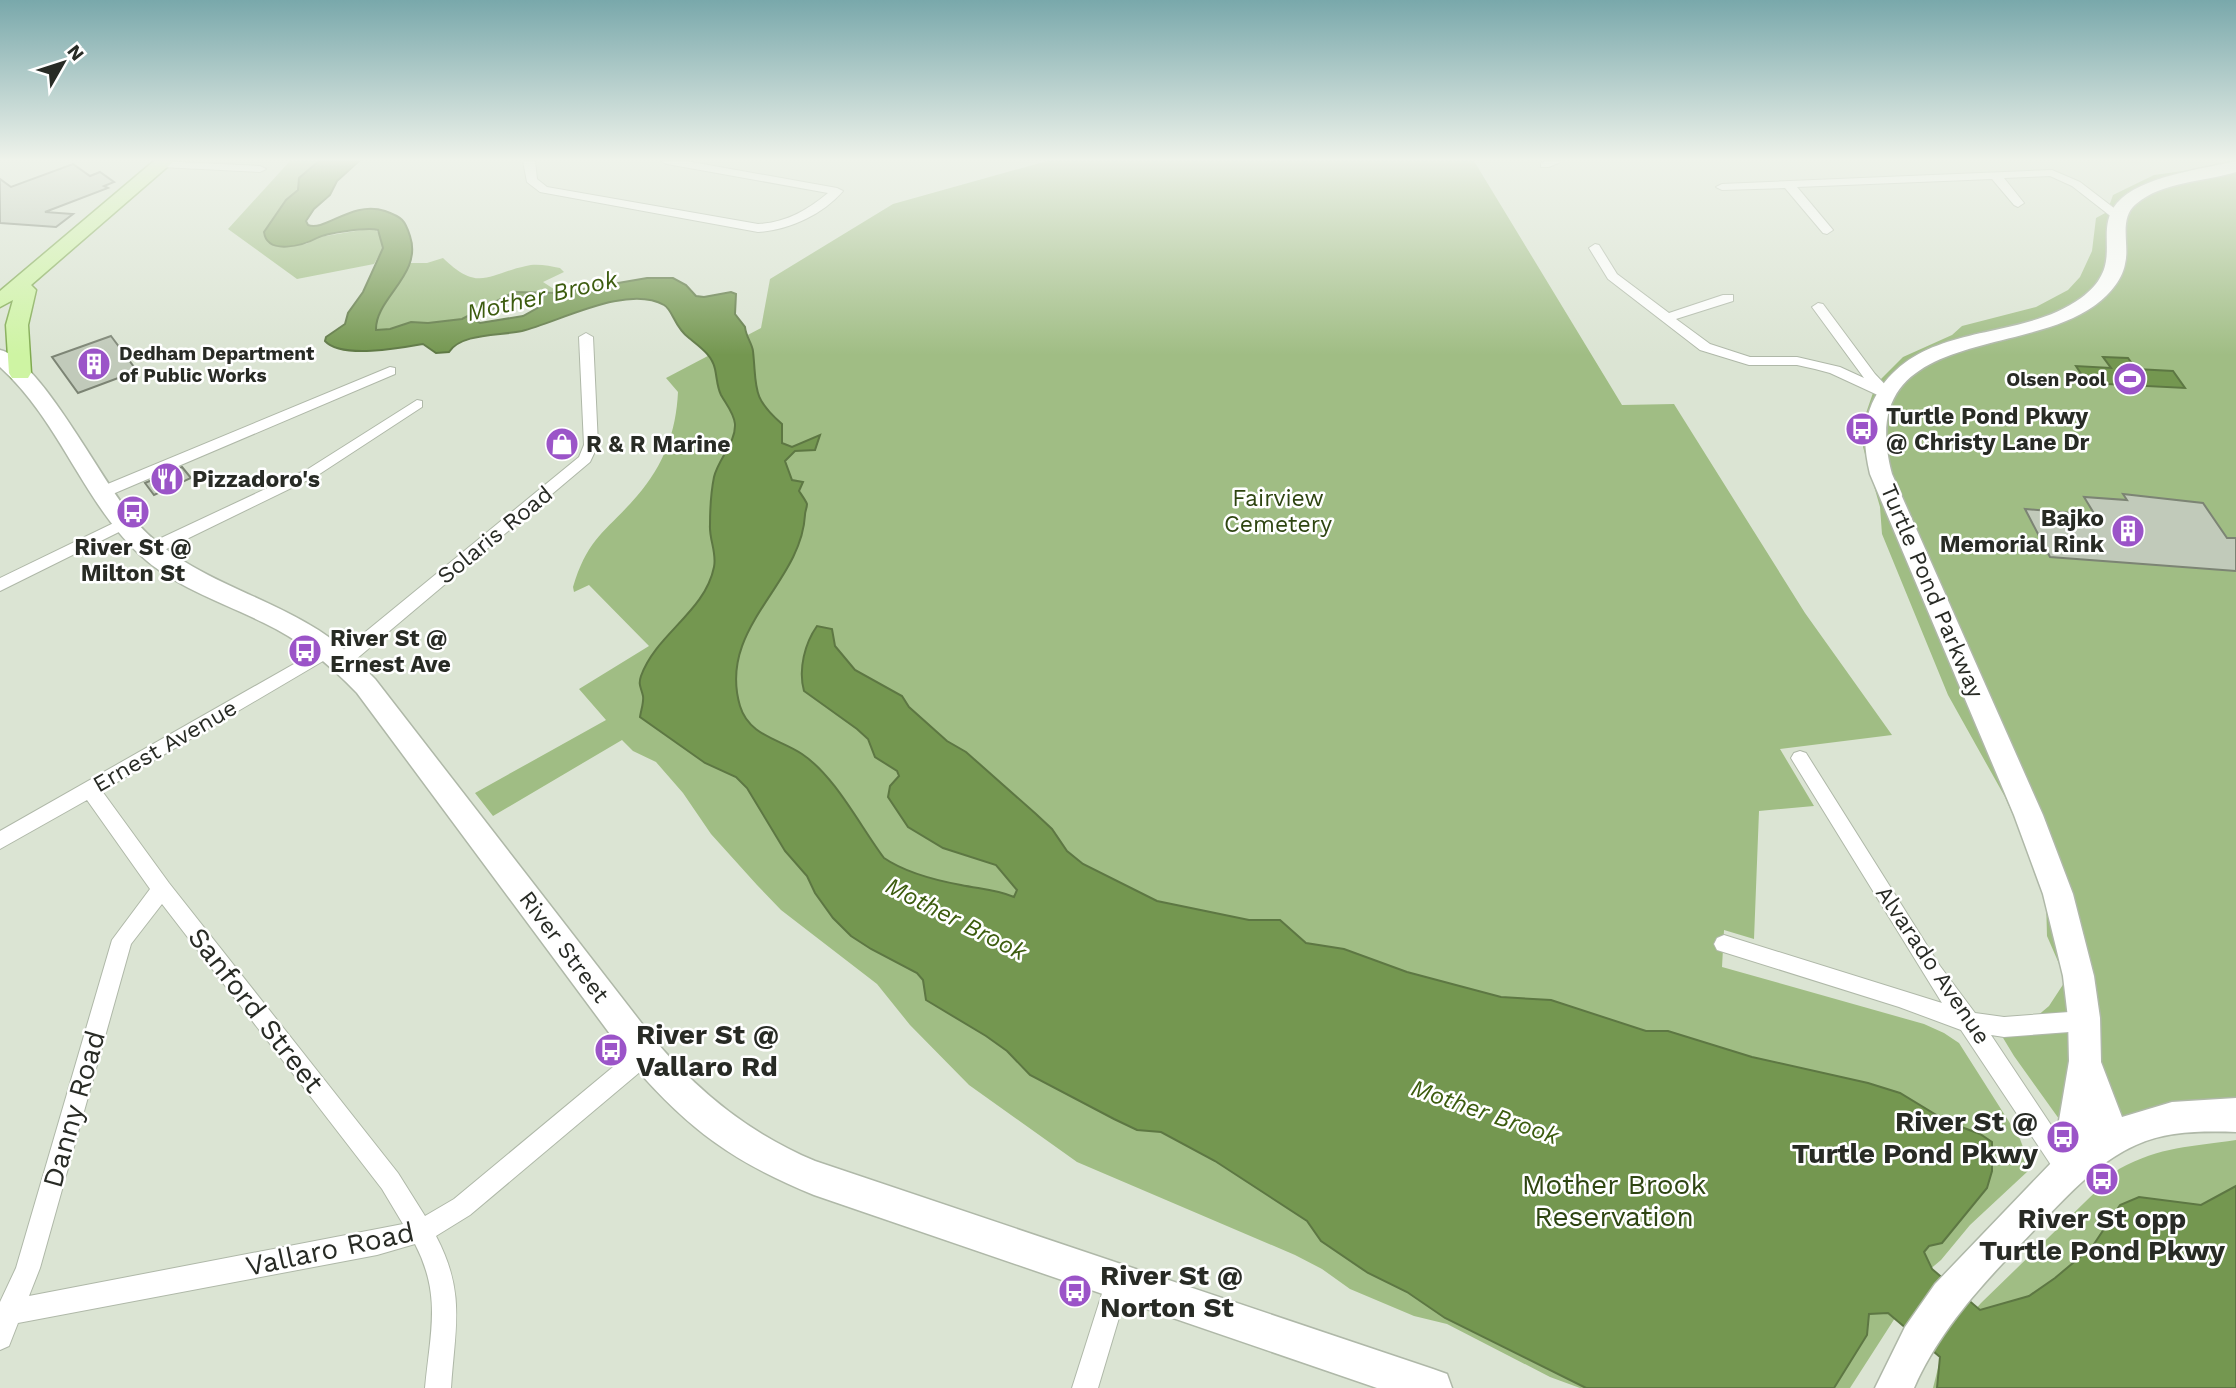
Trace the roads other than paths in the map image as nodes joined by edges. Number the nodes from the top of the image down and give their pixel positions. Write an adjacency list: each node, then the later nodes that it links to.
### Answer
1 (86, 226): 8 (main road)
2 (745, 226): 3 (street)
3 (777, 226)
4 (1823, 226): 6 (street)
5 (2117, 226): 16 (main road, Turtle Pond Parkway)
6 (1827, 230)
7 (1595, 248): 11 (street)
8 (14, 291): 12 (main road); 14 (main road)
9 (1728, 298): 11 (street)
10 (1818, 307): 16 (street)
11 (1666, 318): 16 (street)
12 (0, 324)
13 (586, 337): 22 (street, Solaris Road)
14 (8, 366): 18 (main road, River Street)
15 (390, 370): 18 (street)
16 (1887, 394): 28 (main road, Turtle Pond Parkway)
17 (417, 404): 20 (street)
18 (103, 492): 19 (main road, River Street)
19 (124, 523): 20 (main road, River Street); 21 (street)
20 (150, 550): 22 (main road, River Street)
21 (0, 585)
22 (335, 656): 24 (street, Ernest Avenue); 30 (main road, River Street)
23 (1800, 758): 29 (street, Alvarado Avenue)
24 (90, 789): 25 (street, Ernest Avenue); 26 (street, Sanford Street)
25 (0, 841)
26 (162, 888): 35 (street, Sanford Street); 37 (street, Danny Road)
27 (1724, 944): 29 (street)
28 (2083, 1021): 29 (street); 31 (main road, Turtle Pond Parkway)
29 (1968, 1022): 34 (street, Alvarado Avenue)
30 (645, 1054): 35 (street, Vallaro Road); 36 (main road, River Street)
31 (2085, 1062): 33 (main road, Turtle Pond Parkway); 34 (main road, Turtle Pond Parkway)
32 (2236, 1115): 33 (main road)
33 (2113, 1138): 34 (main road)
34 (2068, 1171): 42 (main road)
35 (419, 1232): 37 (street, Vallaro Road); 39 (street, Sanford Street)
36 (1118, 1281): 40 (street); 41 (main road, River Street)
37 (5, 1313): 38 (street, Danny Road)
38 (0, 1337)
39 (438, 1388)
40 (1085, 1388)
41 (1433, 1388)
42 (1894, 1388)

